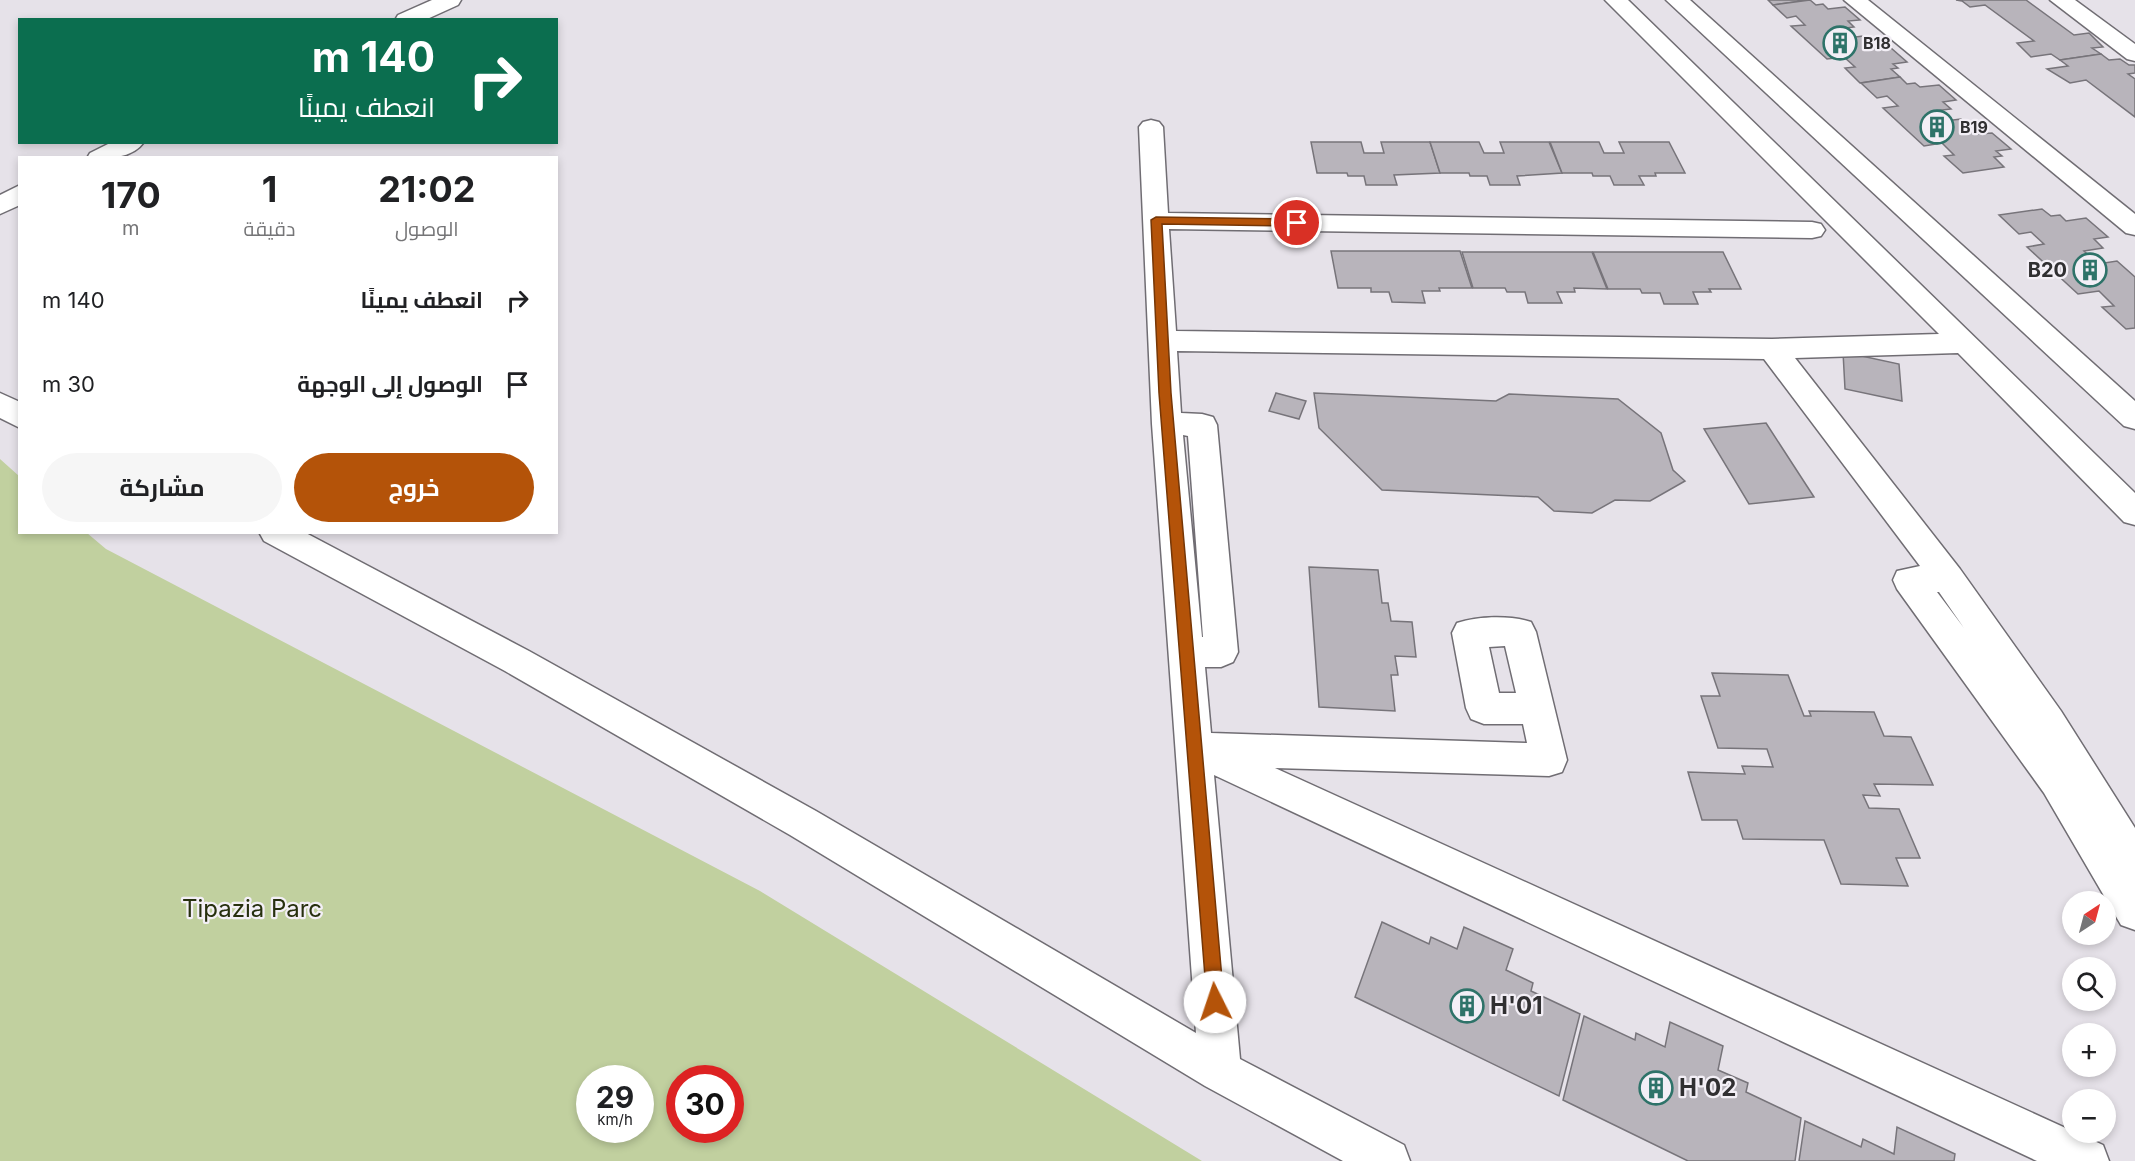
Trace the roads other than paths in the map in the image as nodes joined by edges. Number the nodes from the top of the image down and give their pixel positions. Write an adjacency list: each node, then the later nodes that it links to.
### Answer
1 (450, 0): 6 (street)
2 (1616, 0): 17 (street)
3 (1677, 0): 21 (street)
4 (1856, 0): 14 (street)
5 (2061, 0): 7 (street)
6 (410, 18)
7 (2135, 54)
8 (1151, 127): 13 (street)
9 (128, 144): 10 (street)
10 (103, 156)
11 (18, 194): 12 (street)
12 (0, 206)
13 (1156, 220): 15 (street); 16 (street)
14 (2135, 227)
15 (1812, 230)
16 (1162, 341): 18 (street); 26 (street)
17 (1965, 343): 18 (street); 22 (street)
18 (1772, 350): 24 (street)
19 (0, 404): 20 (street)
20 (18, 416)
21 (2135, 418)
22 (2135, 513)
23 (279, 534): 29 (street)
24 (1948, 578): 27 (street); 28 (street)
25 (1537, 709): 26 (street)
26 (1196, 749): 29 (street); 31 (street)
27 (2135, 862)
28 (2135, 911)
29 (1220, 1071): 30 (street)
30 (1388, 1161)
31 (2087, 1161)

